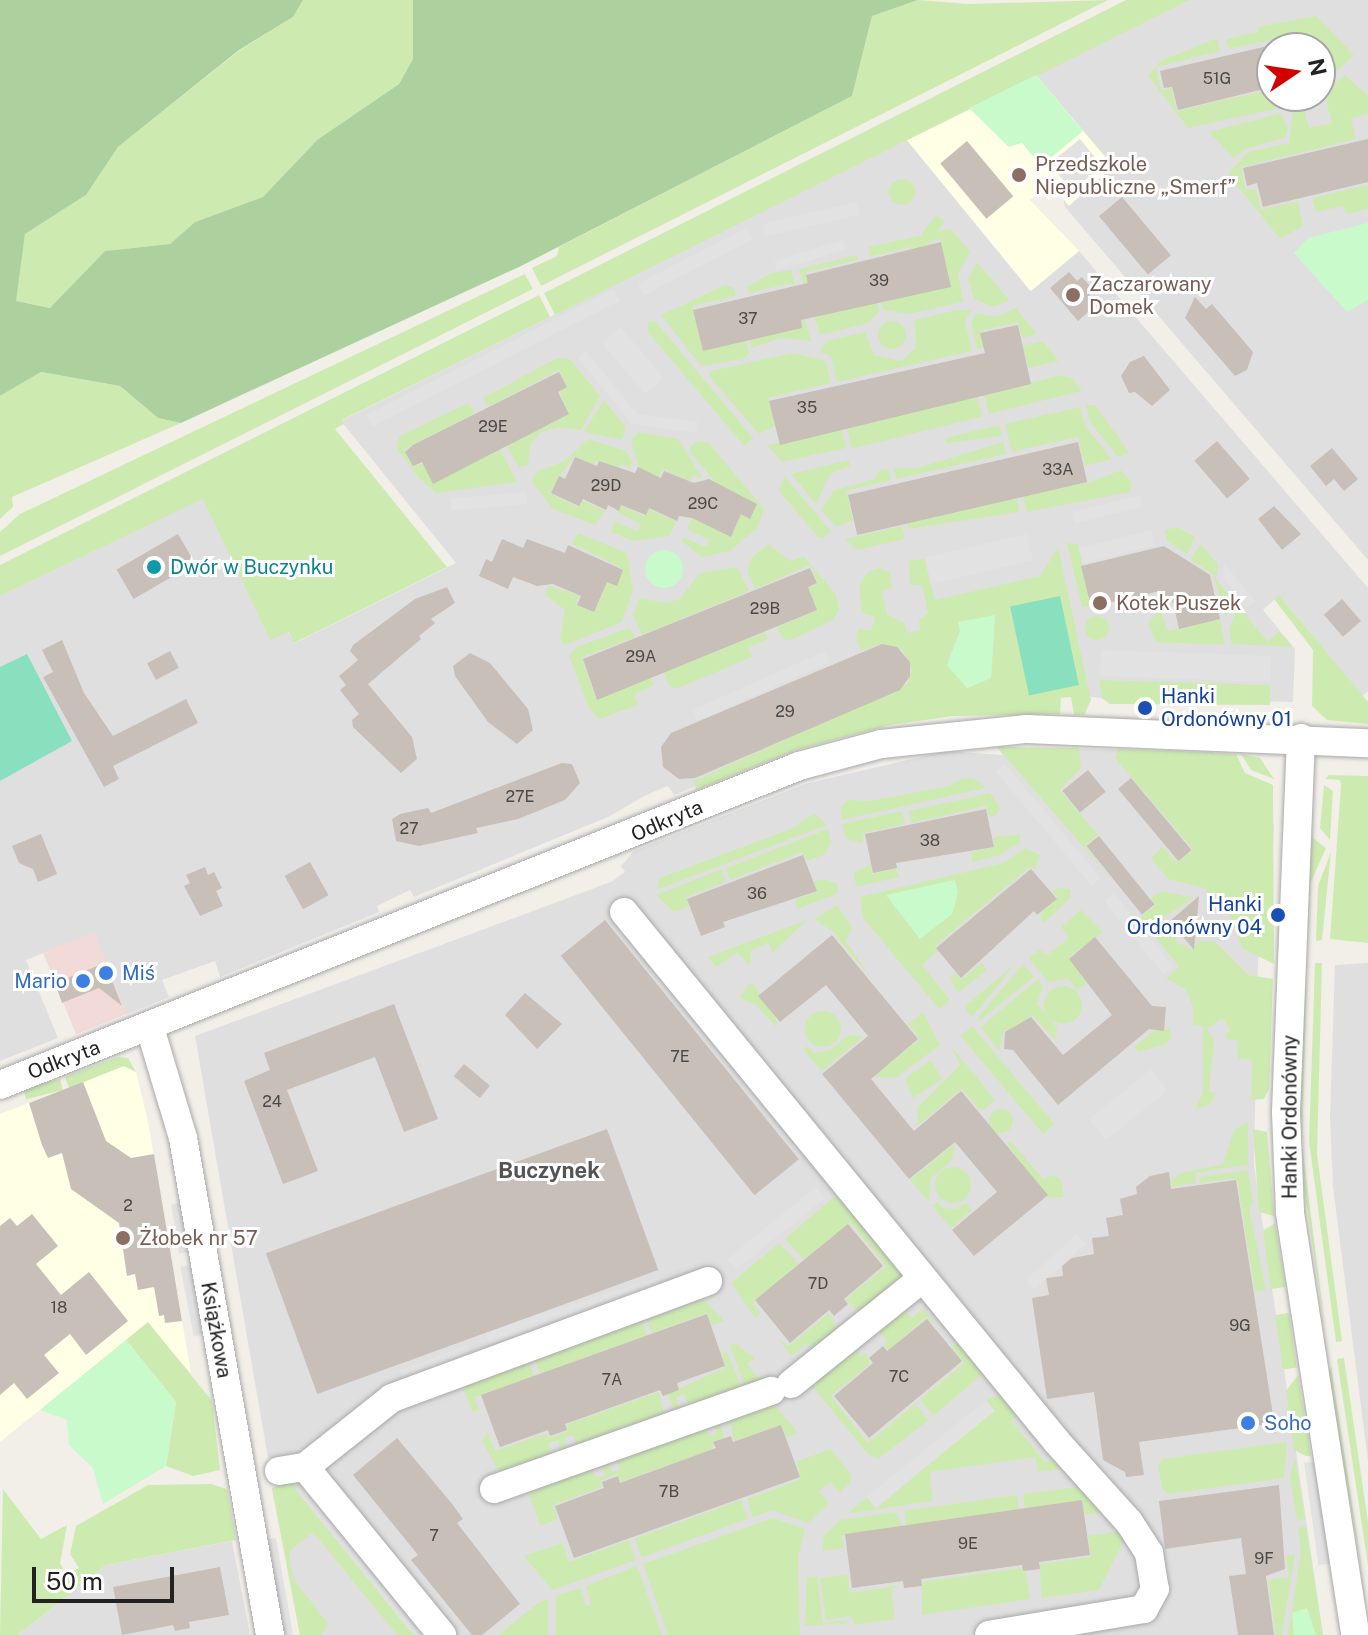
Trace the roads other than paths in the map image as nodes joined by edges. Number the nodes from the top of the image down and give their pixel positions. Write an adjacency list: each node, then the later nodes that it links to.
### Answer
1 (1301, 738): 2 (street, Odkryta); 4 (street, Odkryta); 12 (street, Hanki Ordonówny)
2 (1368, 743)
3 (624, 912): 6 (street)
4 (150, 1028): 5 (street, Odkryta); 9 (street, Książkowa)
5 (0, 1085)
6 (923, 1278): 8 (street); 11 (street)
7 (708, 1281): 10 (street)
8 (494, 1489)
9 (270, 1635)
10 (442, 1635)
11 (989, 1635)
12 (1355, 1635)

